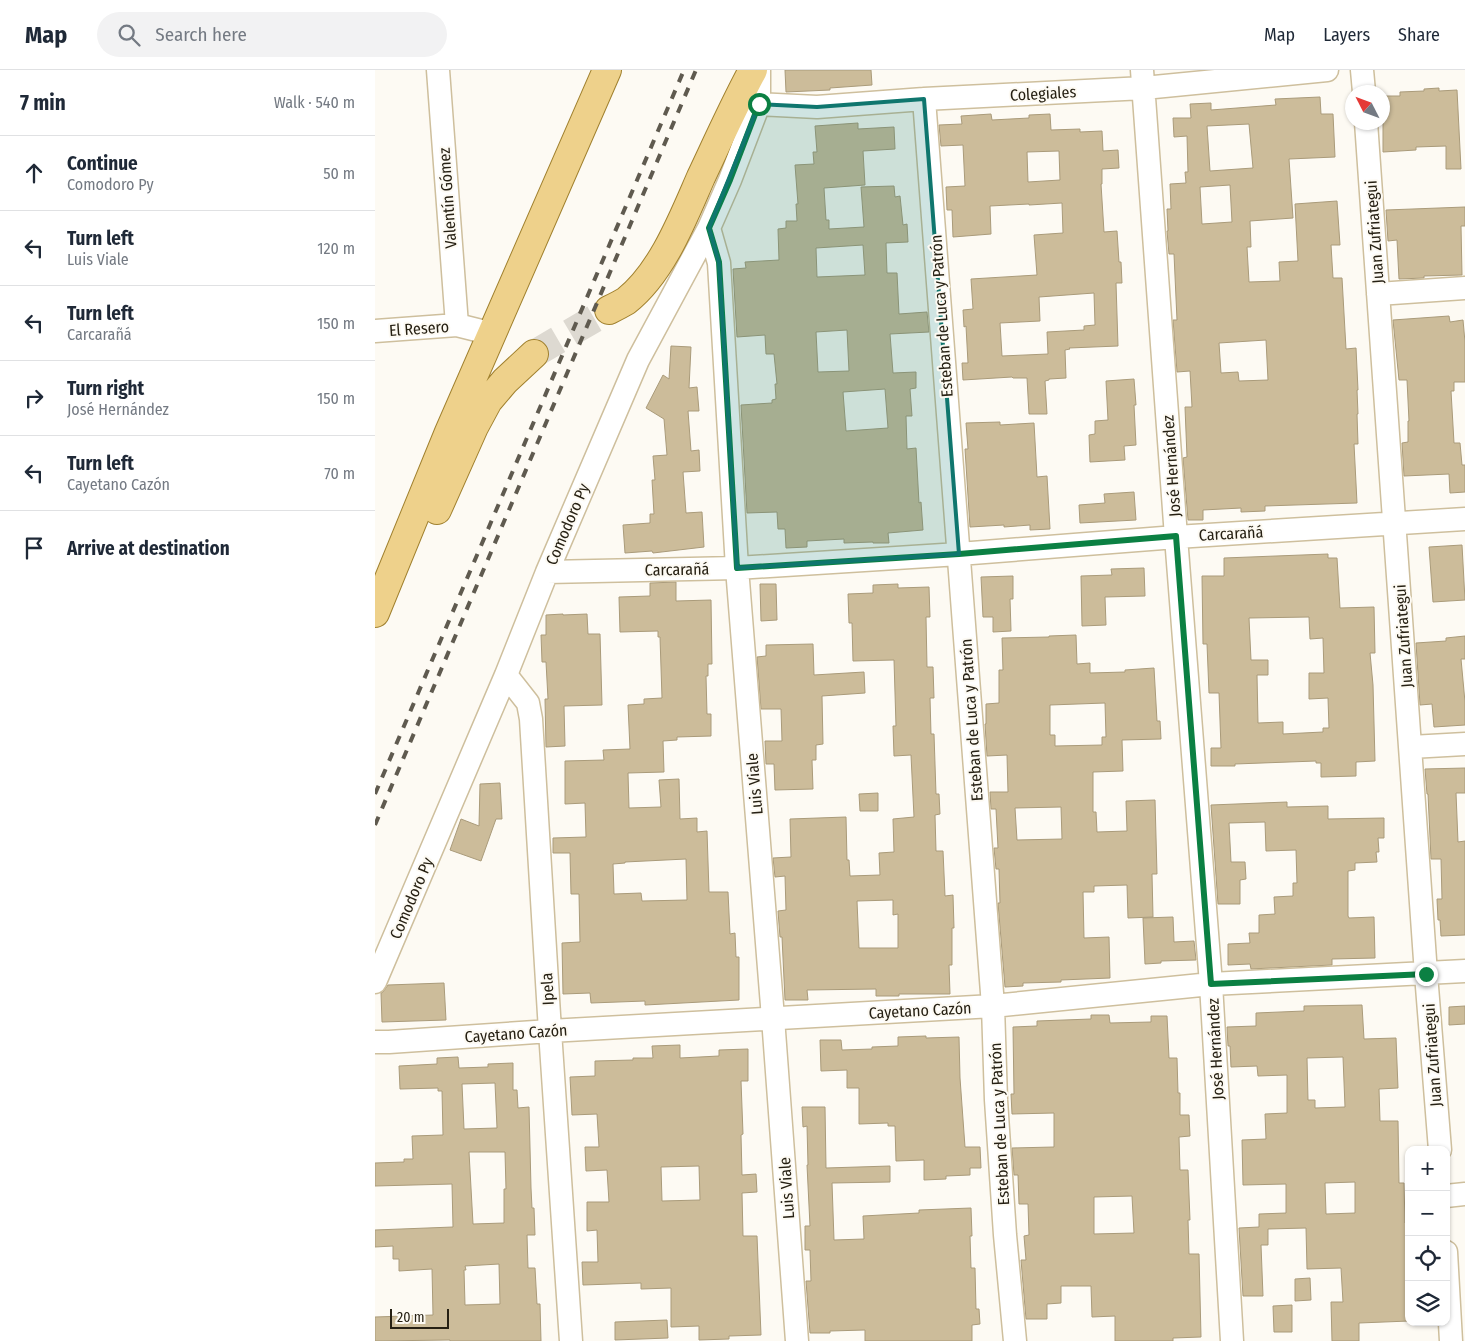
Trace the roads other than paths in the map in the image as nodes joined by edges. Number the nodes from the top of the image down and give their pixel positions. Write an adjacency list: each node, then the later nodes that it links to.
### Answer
1 (437, 70): 16 (street, Valentín Gómez)
2 (607, 70): 18 (main road)
3 (753, 70): 15 (main road)
4 (759, 70): 10 (street, Comodoro Py)
5 (1327, 70): 7 (street, Colegiales)
6 (1362, 70): 8 (street)
7 (1143, 79): 9 (street, Colegiales); 22 (street, José Hernández)
8 (1363, 85)
9 (925, 99): 10 (street, Colegiales); 23 (street, Esteban de Luca y Patrón)
10 (759, 104): 12 (street, Comodoro Py)
11 (1367, 130): 14 (street, Juan Zufriategui)
12 (709, 228): 24 (street, Luis Viale); 25 (street, Comodoro Py)
13 (1465, 288): 14 (street)
14 (1378, 294): 21 (street, Juan Zufriategui)
15 (609, 310)
16 (457, 325): 17 (street, El Resero); 18 (street, El Resero)
17 (375, 331)
18 (493, 334): 26 (main road)
19 (534, 354): 27 (main road)
20 (1465, 519): 21 (street, Carcarañá)
21 (1395, 524): 22 (street, Carcarañá); 30 (street, Juan Zufriategui)
22 (1176, 536): 23 (street, Carcarañá); 34 (street, José Hernández)
23 (959, 554): 24 (street, Carcarañá); 35 (street, Esteban de Luca y Patrón)
24 (737, 568): 25 (street, Carcarañá); 36 (street, Luis Viale)
25 (547, 572): 28 (street, Comodoro Py)
26 (375, 613)
27 (375, 629)
28 (506, 676): 33 (street, Comodoro Py); 37 (street, Ipela)
29 (1465, 744): 30 (street)
30 (1411, 747): 32 (street, Juan Zufriategui)
31 (1465, 971): 32 (street, Cayetano Cazón)
32 (1426, 974): 34 (street, Cayetano Cazón); 39 (street, Juan Zufriategui)
33 (375, 982)
34 (1211, 984): 35 (street, Cayetano Cazón); 46 (street, José Hernández)
35 (993, 1006): 36 (street, Cayetano Cazón); 45 (street, Esteban de Luca y Patrón)
36 (773, 1018): 37 (street, Cayetano Cazón); 44 (street, Luis Viale)
37 (550, 1031): 38 (street, Cayetano Cazón); 43 (street, Ipela)
38 (375, 1042)
39 (1440, 1146)
40 (1465, 1194): 41 (street)
41 (1450, 1196)
42 (1448, 1281): 47 (street)
43 (571, 1341)
44 (797, 1341)
45 (1015, 1341)
46 (1232, 1341)
47 (1451, 1341)

